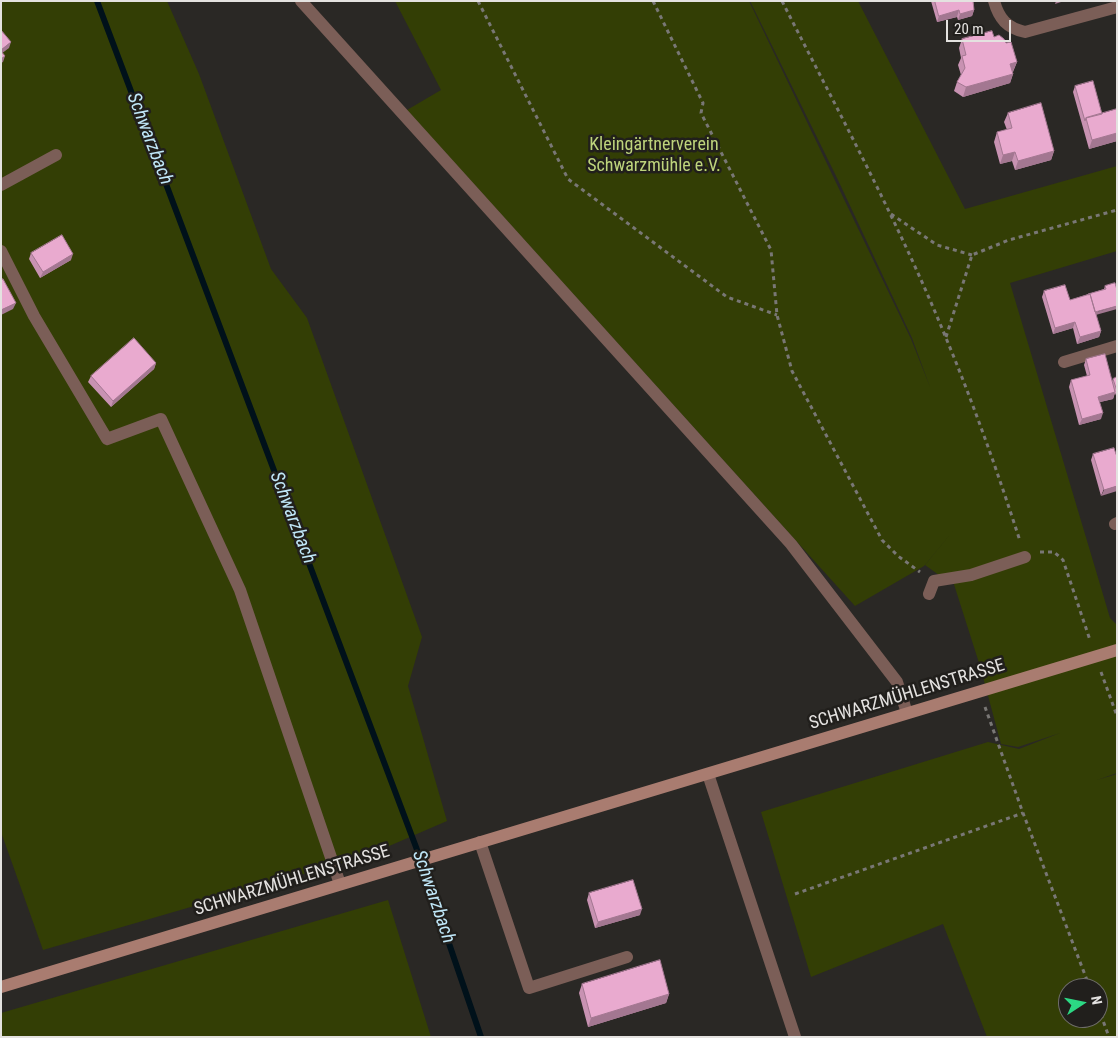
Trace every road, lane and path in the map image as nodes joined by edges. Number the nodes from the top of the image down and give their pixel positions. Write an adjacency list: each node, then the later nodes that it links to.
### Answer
1 (301, 1): 23 (street)
2 (478, 1): 13 (path)
3 (653, 1): 13 (path)
4 (782, 1): 10 (path)
5 (994, 1): 6 (street)
6 (1117, 7)
7 (56, 155): 8 (street)
8 (1, 185)
9 (1117, 210): 12 (path)
10 (890, 214): 12 (path); 14 (path)
11 (1, 251): 28 (street)
12 (972, 254): 14 (path)
13 (777, 315): 18 (path)
14 (946, 338): 17 (path)
15 (1117, 346): 16 (street)
16 (1064, 362)
17 (1025, 557): 18 (street); 21 (path)
18 (934, 581): 19 (street)
19 (929, 594)
20 (1117, 650): 21 (street, SCHWARZMÜHLENSTRASSE)
21 (1096, 658): 22 (street, SCHWARZMÜHLENSTRASSE); 24 (path)
22 (980, 692): 23 (street, SCHWARZMÜHLENSTRASSE); 26 (path)
23 (907, 713): 25 (street, SCHWARZMÜHLENSTRASSE)
24 (1117, 716)
25 (708, 774): 27 (street, SCHWARZMÜHLENSTRASSE); 33 (street)
26 (1022, 813): 29 (path); 31 (path)
27 (480, 842): 28 (street, SCHWARZMÜHLENSTRASSE); 30 (street)
28 (340, 884): 32 (street, SCHWARZMÜHLENSTRASSE)
29 (795, 894)
30 (627, 957)
31 (1086, 978)
32 (1, 987)
33 (795, 1037)

